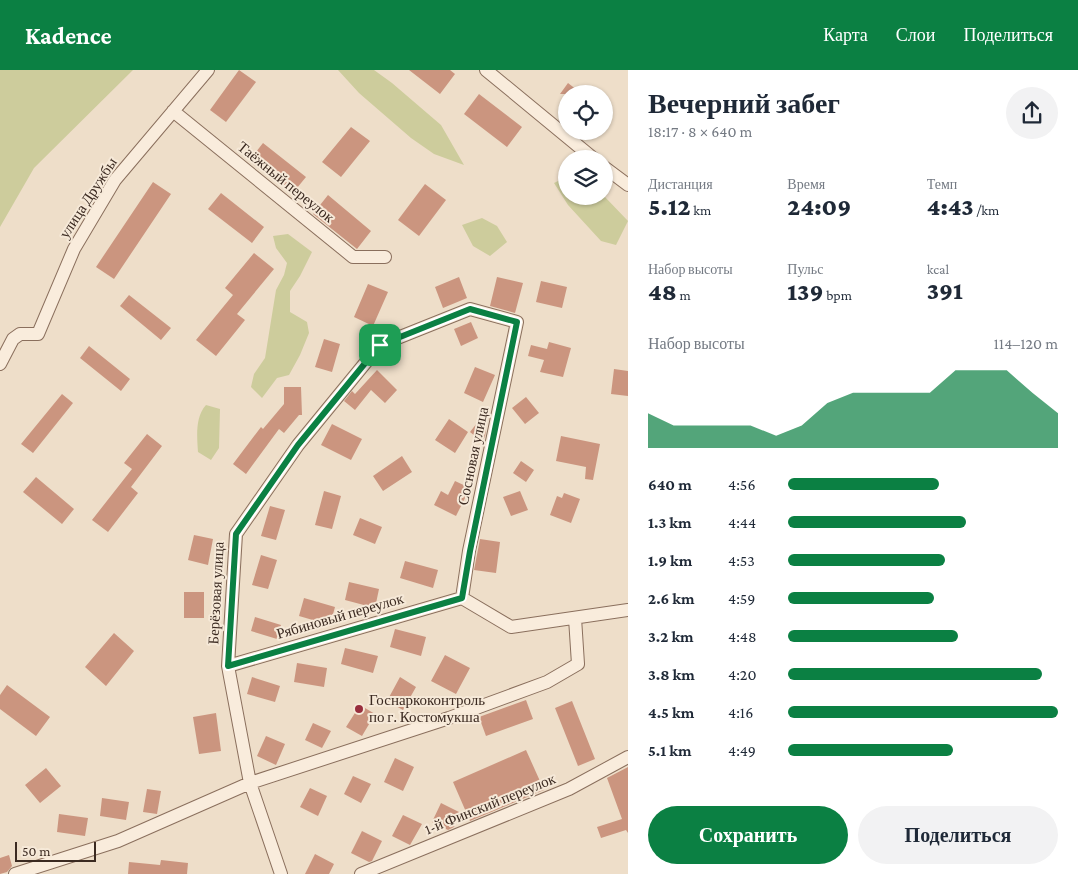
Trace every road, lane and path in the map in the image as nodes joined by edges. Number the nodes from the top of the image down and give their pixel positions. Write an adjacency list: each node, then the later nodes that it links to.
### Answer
1 (208, 70): 3 (street, улица Дружбы)
2 (486, 70): 4 (street)
3 (174, 111): 7 (street, Таёжный переулок); 9 (street, улица Дружбы)
4 (583, 150)
5 (613, 174): 6 (street)
6 (628, 185)
7 (385, 257)
8 (517, 322): 10 (street, Сосновая улица); 13 (street, Берёзовая улица)
9 (0, 364)
10 (462, 598): 12 (street); 13 (street, Рябиновый переулок)
11 (628, 610): 12 (street)
12 (576, 618): 15 (street)
13 (228, 666): 15 (street, Берёзовая улица)
14 (628, 757): 18 (street, 1-й Финский переулок)
15 (250, 783): 16 (street); 17 (street, Берёзовая улица)
16 (15, 874)
17 (281, 874)
18 (362, 874)

